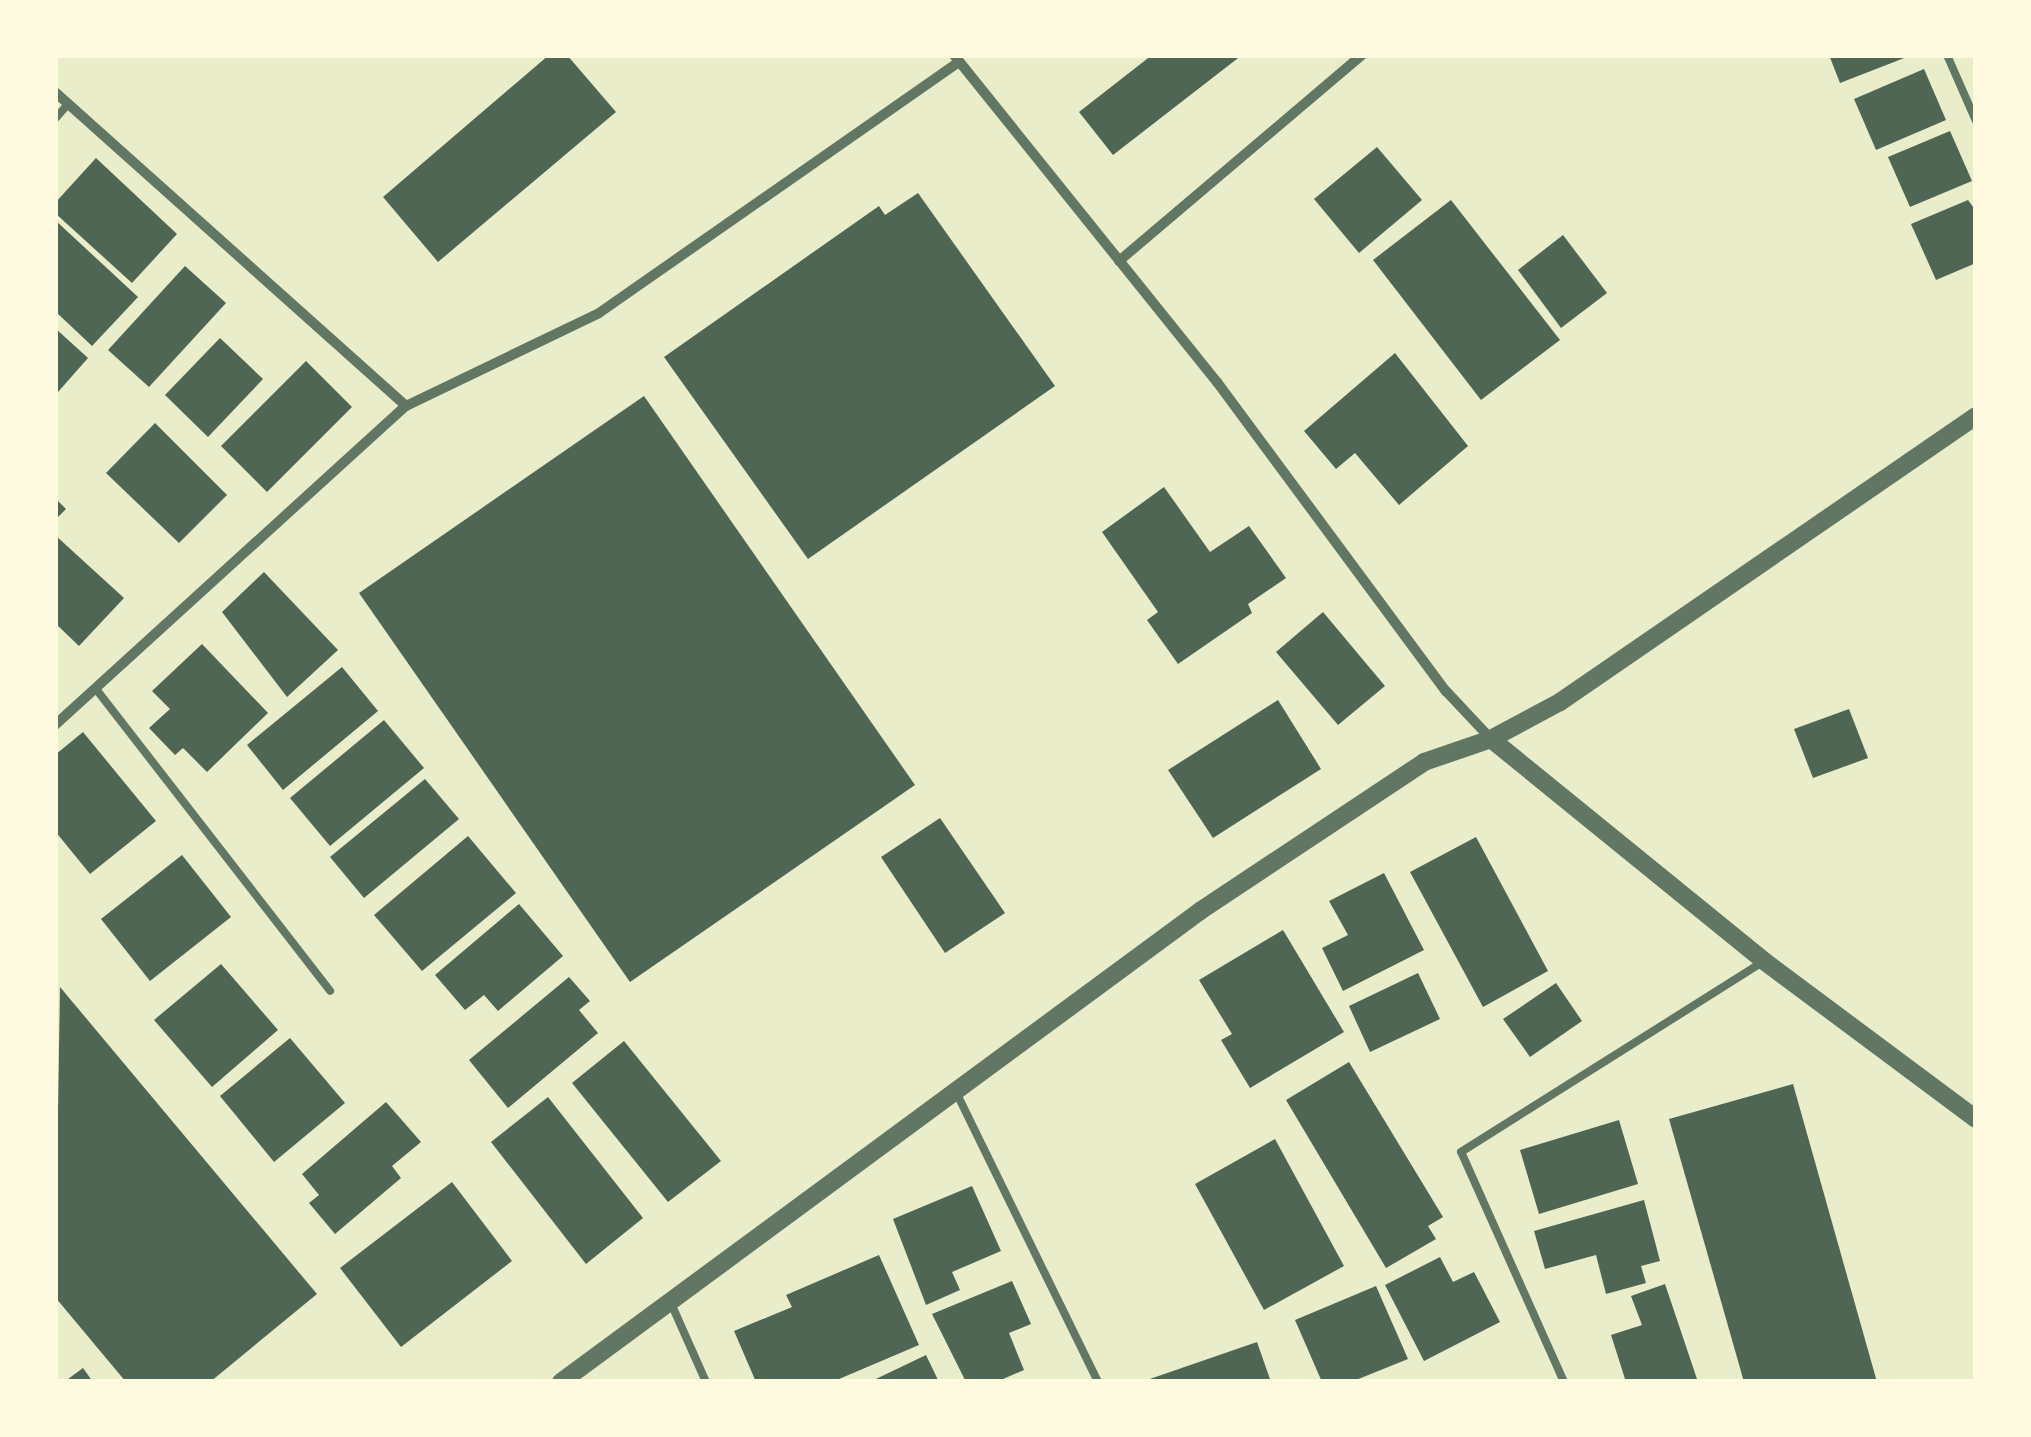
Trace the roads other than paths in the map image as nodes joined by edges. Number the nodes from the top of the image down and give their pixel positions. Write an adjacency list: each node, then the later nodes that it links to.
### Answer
1 (1362, 55): 8 (street)
2 (1947, 55): 7 (lane)
3 (956, 58): 8 (street); 9 (street)
4 (55, 92): 5 (street)
5 (69, 103): 6 (lane); 9 (street)
6 (55, 119)
7 (1976, 121)
8 (1119, 261): 15 (street)
9 (406, 406): 11 (street)
10 (1976, 416): 15 (street)
11 (96, 688): 13 (street); 17 (lane)
12 (55, 705): 13 (lane)
13 (65, 716): 14 (street)
14 (55, 725)
15 (1491, 739): 16 (street); 18 (street)
16 (1764, 961): 19 (street); 24 (lane)
17 (330, 991)
18 (956, 1092): 20 (street); 23 (lane)
19 (1976, 1119)
20 (670, 1301): 21 (street); 22 (lane)
21 (560, 1382)
22 (706, 1382)
23 (1098, 1382)
24 (1564, 1382)

